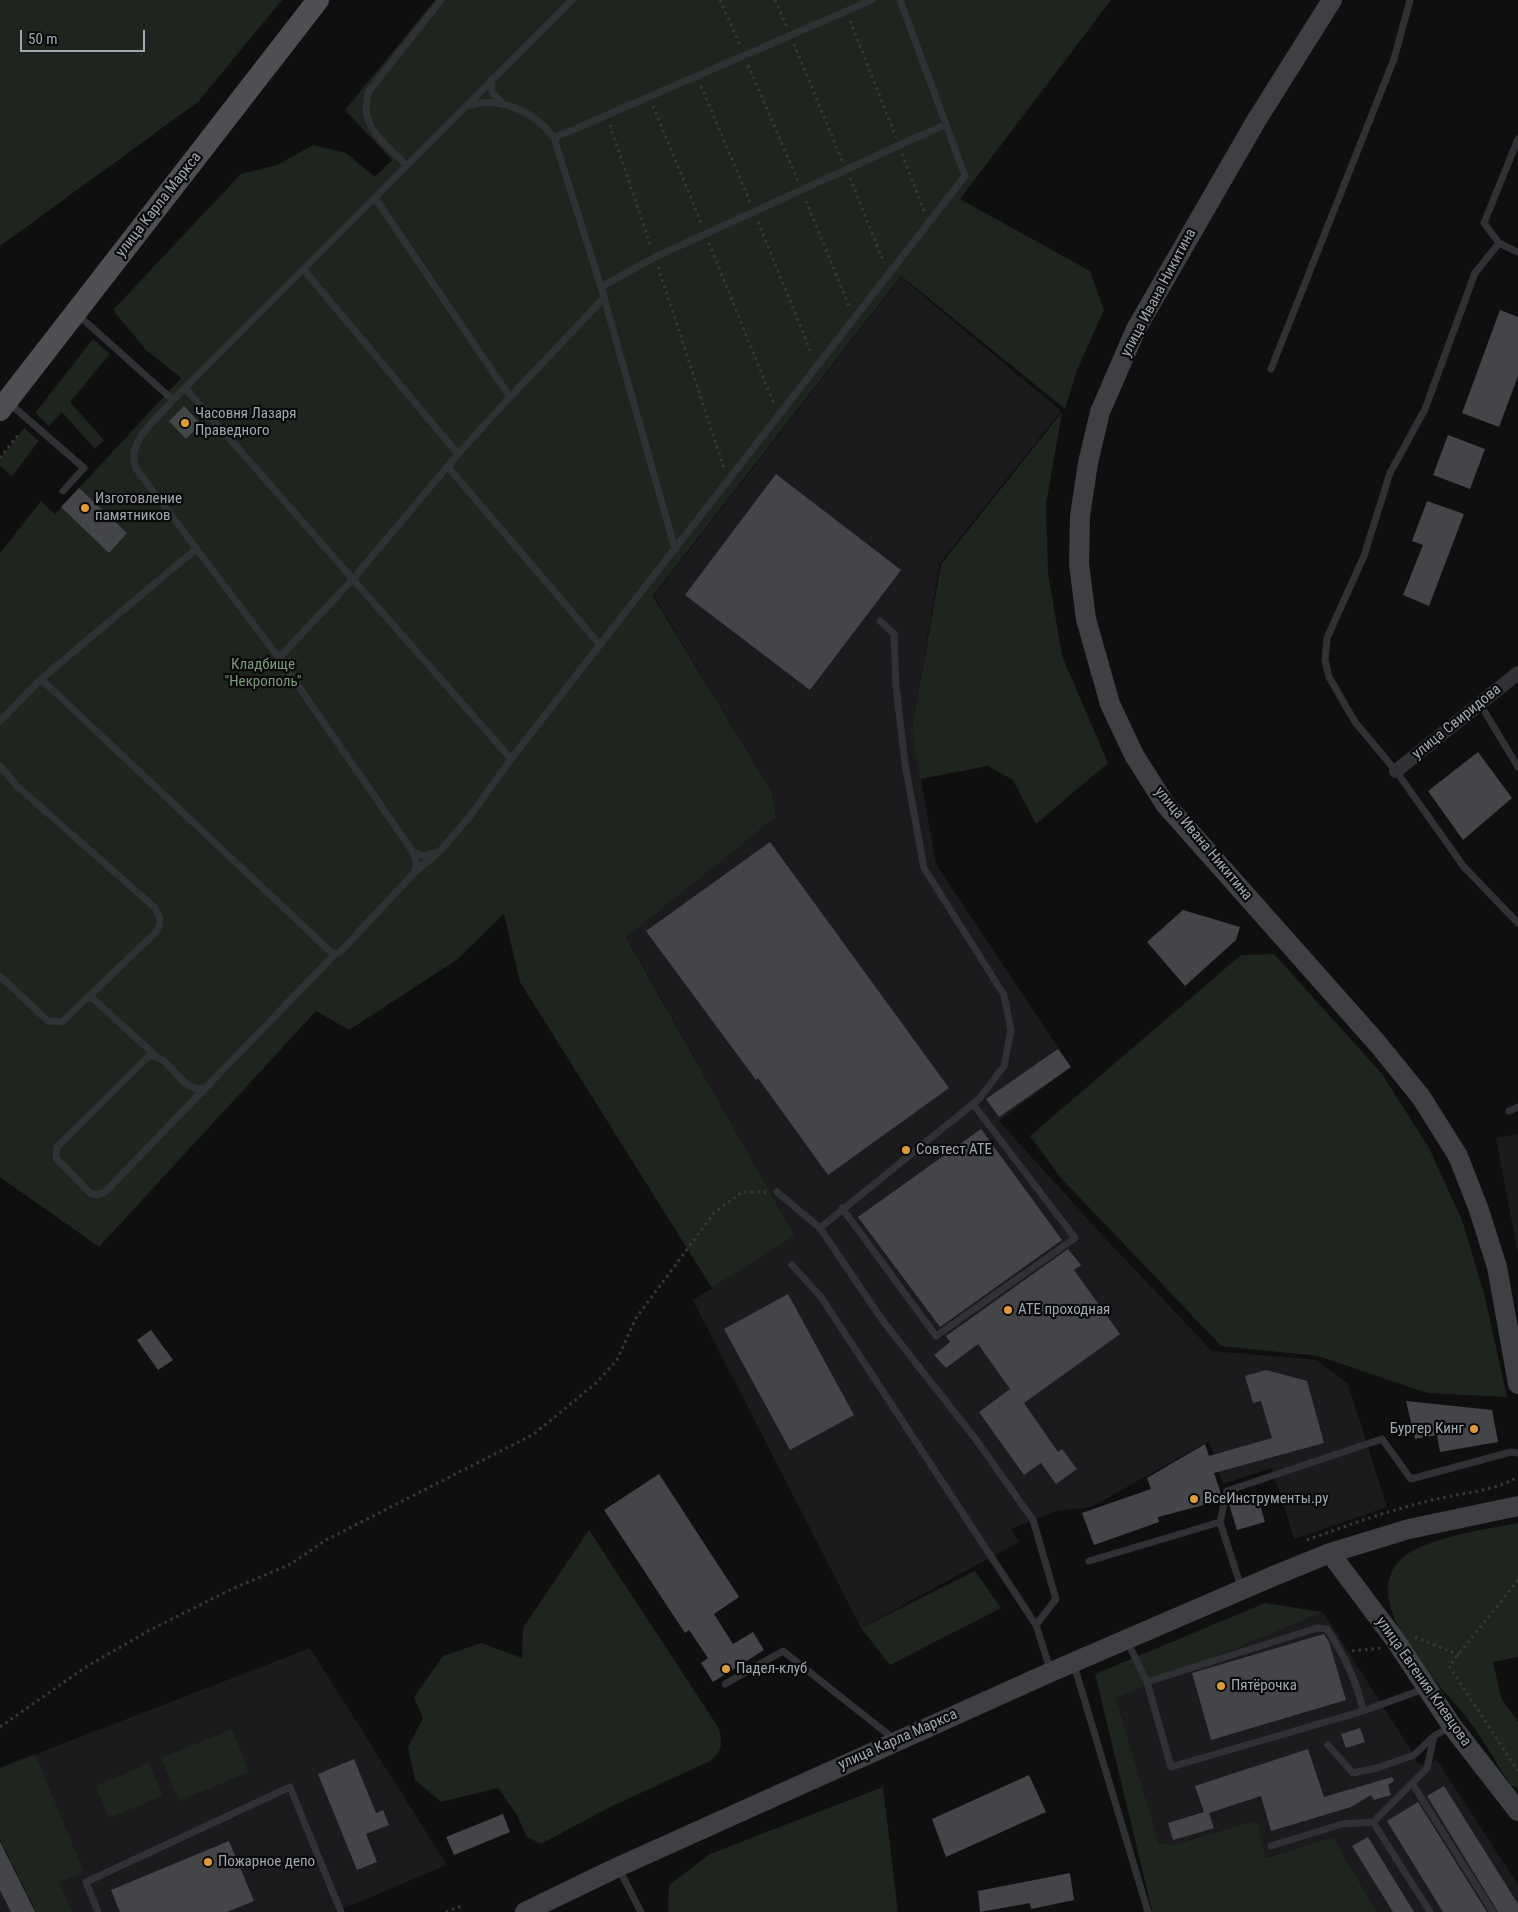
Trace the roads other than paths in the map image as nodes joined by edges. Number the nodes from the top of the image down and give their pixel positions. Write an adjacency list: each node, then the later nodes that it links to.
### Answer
1 (318, 0): 21 (main road, улица Карла Маркса)
2 (441, 0): 14 (lane)
3 (572, 0): 8 (lane)
4 (872, 0): 12 (lane)
5 (900, 0): 11 (lane)
6 (1332, 0): 64 (main road, улица Ивана Никитина)
7 (1410, 0): 22 (lane)
8 (492, 80): 9 (lane); 10 (lane)
9 (501, 103): 10 (lane); 12 (lane)
10 (465, 108): 14 (lane)
11 (946, 124): 19 (lane); 31 (lane)
12 (554, 138): 19 (lane)
13 (1518, 139): 16 (lane)
14 (407, 166): 15 (lane)
15 (375, 198): 18 (lane); 24 (lane)
16 (1499, 243): 17 (lane); 43 (lane)
17 (1518, 252)
18 (303, 270): 23 (lane); 27 (lane)
19 (601, 287): 20 (lane)
20 (604, 298): 24 (lane); 31 (lane)
21 (75, 312): 25 (lane); 26 (main road, улица Карла Маркса)
22 (1271, 369)
23 (185, 388): 25 (lane); 32 (lane)
24 (510, 397): 27 (lane)
25 (173, 400): 30 (lane)
26 (4, 406): 29 (lane)
27 (458, 454): 28 (lane)
28 (448, 466): 32 (lane); 34 (lane)
29 (63, 491)
30 (196, 549): 35 (lane); 37 (lane)
31 (675, 549): 34 (lane)
32 (354, 579): 35 (lane); 40 (lane)
33 (880, 621): 57 (lane)
34 (600, 645): 40 (lane)
35 (279, 658): 45 (lane)
36 (1518, 673): 38 (street, улица Свиридова)
37 (41, 679): 39 (lane); 48 (lane)
38 (1480, 704): 42 (lane); 43 (street, улица Свиридова)
39 (0, 721)
40 (511, 759): 44 (lane)
41 (0, 766): 50 (lane)
42 (1518, 767)
43 (1396, 771): 47 (lane)
44 (440, 851): 45 (lane); 46 (lane)
45 (413, 852): 46 (lane)
46 (415, 872): 48 (lane)
47 (1518, 923)
48 (334, 955): 55 (lane)
49 (0, 976): 50 (lane)
50 (90, 996): 51 (lane)
51 (145, 1046): 52 (lane); 53 (lane)
52 (157, 1056): 53 (lane); 54 (lane)
53 (144, 1060): 56 (lane)
54 (192, 1088): 55 (lane); 56 (lane)
55 (203, 1088): 56 (lane)
56 (190, 1102)
57 (973, 1104): 61 (lane); 61 (lane)
58 (1518, 1107): 59 (lane)
59 (1509, 1111)
60 (777, 1192): 62 (lane)
61 (842, 1208): 62 (lane)
62 (820, 1228): 71 (lane)
63 (792, 1265): 71 (lane)
64 (1518, 1384)
65 (1518, 1453): 67 (lane)
66 (1518, 1506): 68 (main road, улица Карла Маркса)
67 (1220, 1522): 69 (lane); 70 (lane)
68 (1330, 1553): 70 (main road, улица Карла Маркса); 77 (main road, улица Евгения Клевцова)
69 (1089, 1561)
70 (1242, 1590): 72 (main road, улица Карла Маркса)
71 (1036, 1625): 74 (lane)
72 (1126, 1640): 73 (main road, улица Карла Маркса); 75 (lane)
73 (1073, 1662): 74 (main road, улица Карла Маркса); 92 (lane)
74 (1051, 1672): 81 (main road, улица Карла Маркса)
75 (1147, 1682): 78 (lane); 78 (lane)
76 (725, 1684): 81 (lane)
77 (1426, 1688): 78 (lane); 79 (main road, улица Евгения Клевцова)
78 (1363, 1711)
79 (1452, 1726): 80 (lane); 84 (main road, улица Евгения Клевцова)
80 (1434, 1736): 82 (lane); 83 (lane)
81 (896, 1741): 87 (main road, улица Карла Маркса)
82 (1328, 1745)
83 (1412, 1783): 85 (lane); 94 (lane)
84 (1518, 1811)
85 (1373, 1822): 86 (lane); 93 (lane)
86 (1271, 1846)
87 (618, 1867): 90 (main road, улица Карла Маркса); 91 (lane)
88 (98, 1912): 89 (lane)
89 (341, 1912)
90 (525, 1912)
91 (641, 1912)
92 (1148, 1912)
93 (1430, 1912)
94 (1493, 1912)

